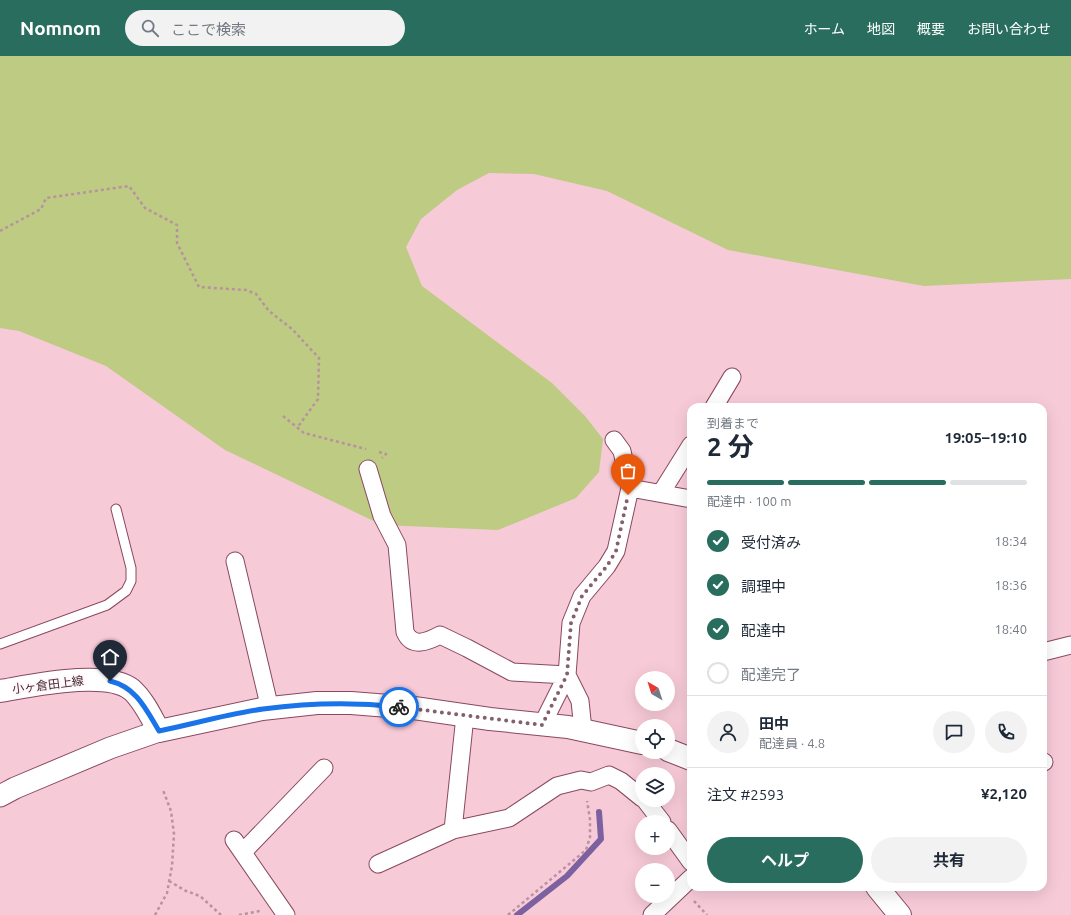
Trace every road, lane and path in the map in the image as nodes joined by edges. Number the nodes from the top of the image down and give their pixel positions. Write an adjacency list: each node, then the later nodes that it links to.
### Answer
1 (0, 231): 5 (path)
2 (732, 377): 3 (street)
3 (716, 403)
4 (283, 416): 5 (path)
5 (297, 428): 8 (path)
6 (614, 440): 9 (street)
7 (687, 451): 10 (street)
8 (368, 469): 17 (street)
9 (630, 488): 10 (street); 17 (street)
10 (661, 493): 11 (street)
11 (687, 498)
12 (116, 509): 14 (lane)
13 (235, 561): 19 (street)
14 (0, 644)
15 (1071, 645): 16 (street)
16 (1047, 651)
17 (567, 675): 21 (street); 22 (street)
18 (0, 692): 23 (main road, 小ヶ倉田上線)
19 (270, 708): 20 (main road); 23 (main road)
20 (465, 716): 21 (main road); 34 (street)
21 (542, 725): 22 (main road)
22 (583, 730): 24 (main road)
23 (159, 731): 31 (street)
24 (635, 741)
25 (675, 753): 26 (main road)
26 (687, 757)
27 (324, 768): 43 (street)
28 (594, 781): 30 (street); 34 (street); 44 (path)
29 (163, 790): 38 (path)
30 (635, 792)
31 (0, 796)
32 (650, 807): 33 (street)
33 (657, 815)
34 (452, 830): 37 (street)
35 (675, 840): 36 (street)
36 (687, 856)
37 (378, 864)
38 (169, 881): 41 (path); 42 (path)
39 (687, 882): 45 (street)
40 (883, 891): 46 (main road)
41 (155, 915)
42 (221, 915)
43 (286, 915)
44 (508, 915)
45 (652, 915)
46 (900, 915)

